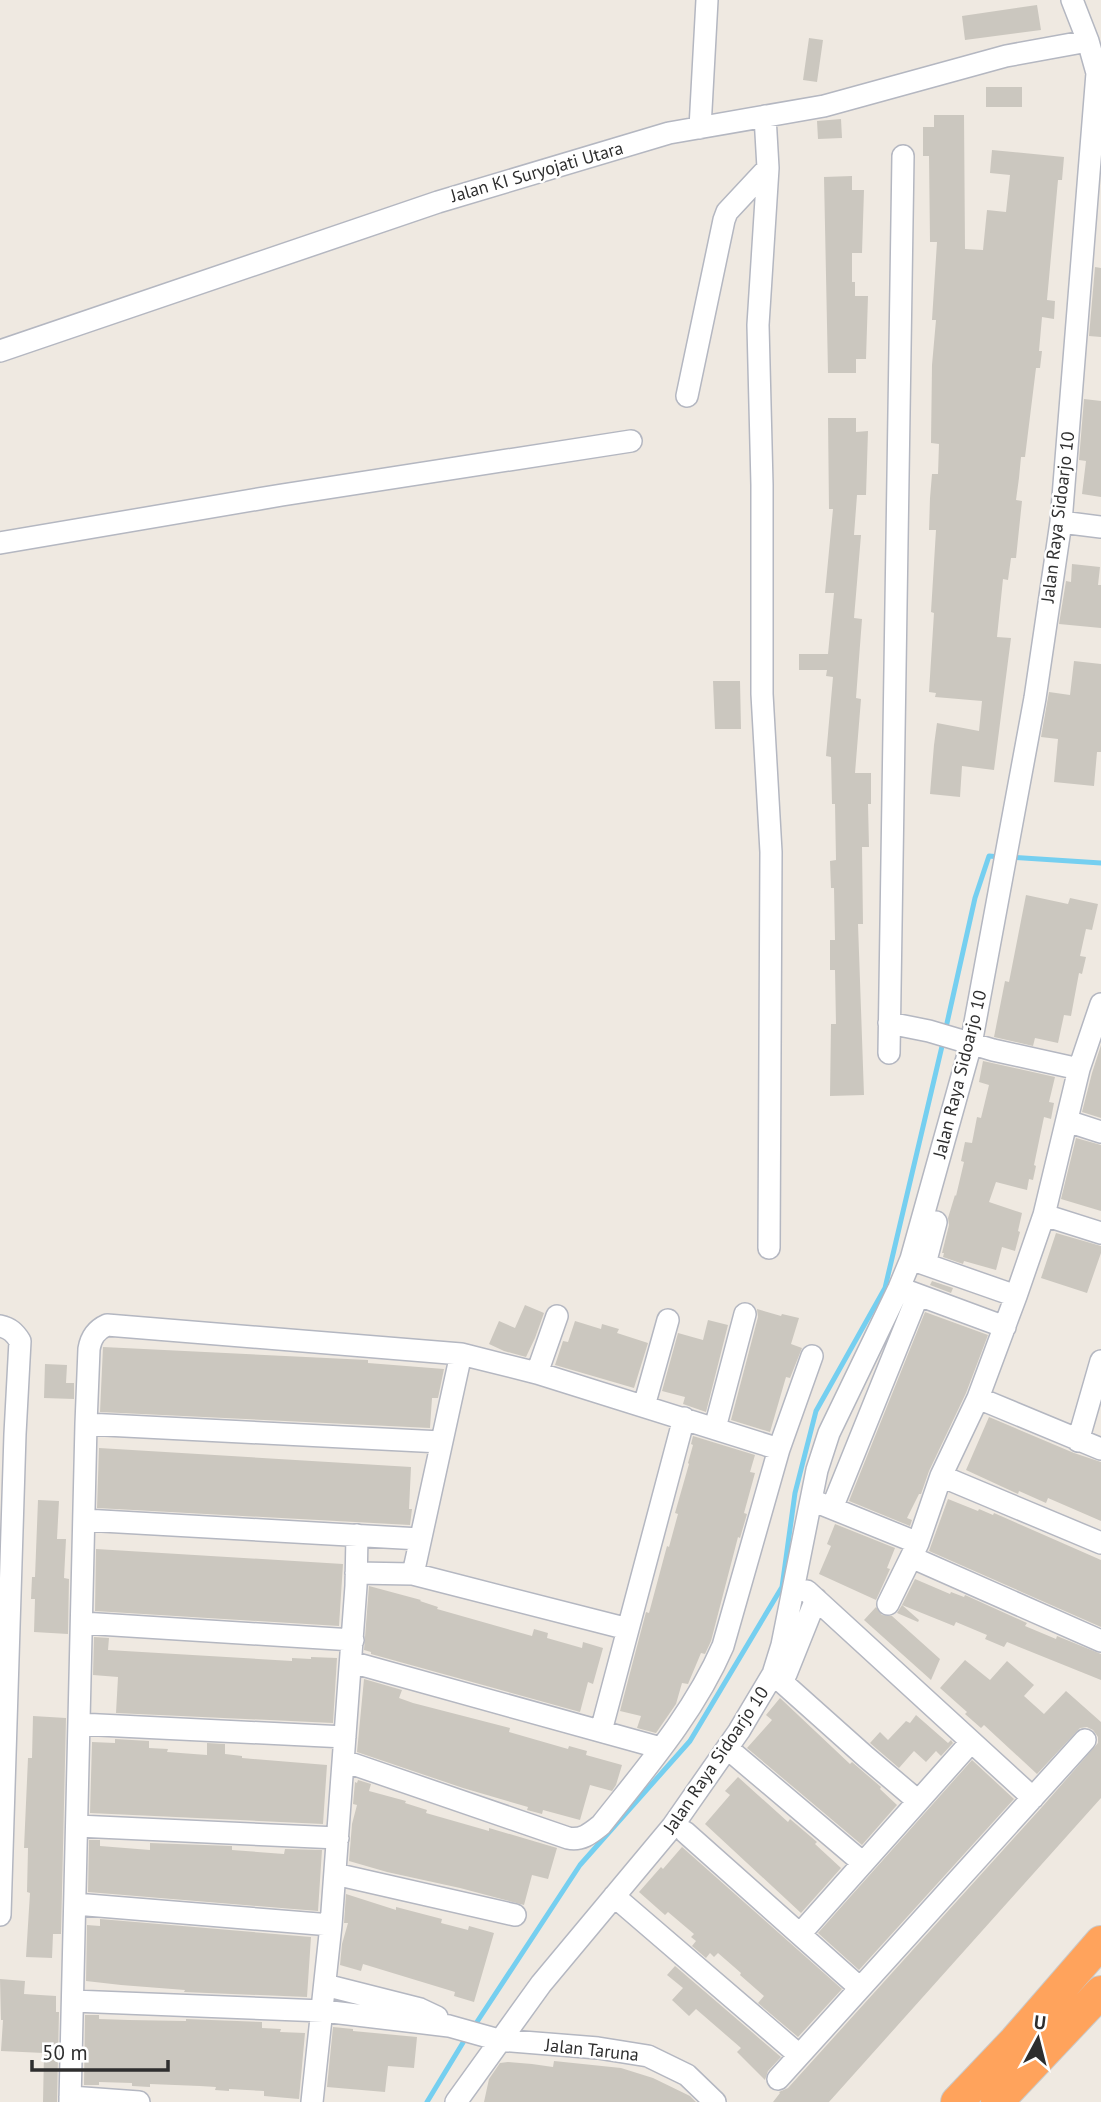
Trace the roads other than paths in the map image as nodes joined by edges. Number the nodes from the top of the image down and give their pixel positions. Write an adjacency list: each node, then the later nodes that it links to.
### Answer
1 (707, 0): 6 (street)
2 (1072, 0): 3 (street, Jalan Raya Sidoarjo 10)
3 (1088, 41): 4 (street, Jalan Raya Sidoarjo 10); 5 (street, Jalan KI Suryojati Utara)
4 (1099, 74): 12 (street, Jalan Raya Sidoarjo 10)
5 (765, 116): 6 (street, Jalan KI Suryojati Utara); 8 (street)
6 (700, 128): 9 (street, Jalan KI Suryojati Utara)
7 (903, 156): 16 (street)
8 (768, 168): 10 (street); 25 (street)
9 (0, 351)
10 (687, 396)
11 (631, 441): 14 (street)
12 (1060, 523): 13 (street); 18 (street, Jalan Raya Sidoarjo 10)
13 (1101, 527)
14 (0, 543)
15 (1101, 1004): 17 (street)
16 (890, 1023): 18 (street); 19 (street)
17 (1096, 1034): 20 (street)
18 (970, 1043): 20 (street); 26 (street, Jalan Raya Sidoarjo 10)
19 (889, 1053)
20 (1080, 1069): 21 (street)
21 (1067, 1121): 22 (street); 23 (street)
22 (1101, 1132)
23 (1044, 1215): 24 (street); 28 (street)
24 (1101, 1233)
25 (769, 1248)
26 (918, 1262): 27 (street, Jalan Raya Sidoarjo 10); 28 (street)
27 (909, 1292): 33 (street); 49 (street, Jalan Raya Sidoarjo 10); 50 (street)
28 (1016, 1296): 33 (street)
29 (745, 1314): 42 (street)
30 (557, 1316): 37 (street)
31 (668, 1320): 39 (street)
32 (0, 1326): 43 (street)
33 (1004, 1327): 38 (street)
34 (461, 1354): 37 (street); 41 (street); 45 (street)
35 (812, 1356): 46 (street)
36 (1101, 1361): 44 (street)
37 (537, 1373): 39 (street)
38 (978, 1398): 44 (street); 48 (street)
39 (644, 1406): 40 (street)
40 (684, 1418): 42 (street); 63 (street)
41 (86, 1424): 45 (street); 51 (street)
42 (715, 1428): 46 (street)
43 (7, 1434): 53 (street)
44 (1077, 1441): 47 (street)
45 (441, 1442): 54 (street)
46 (779, 1449): 74 (street)
47 (1101, 1450)
48 (941, 1476): 55 (street); 56 (street)
49 (811, 1499): 50 (street); 59 (street, Jalan Raya Sidoarjo 10)
50 (832, 1508): 56 (street)
51 (84, 1520): 52 (street); 62 (street)
52 (357, 1535): 54 (street); 57 (street)
53 (6, 1539): 66 (street)
54 (420, 1539): 58 (street)
55 (1101, 1543)
56 (915, 1550): 61 (street); 65 (street)
57 (356, 1573): 58 (street); 64 (street)
58 (413, 1574): 63 (street)
59 (795, 1580): 60 (street); 76 (street, Jalan Raya Sidoarjo 10)
60 (816, 1599): 68 (street); 73 (street)
61 (887, 1604)
62 (82, 1623): 64 (street); 69 (street)
63 (628, 1629): 70 (street)
64 (353, 1640): 67 (street)
65 (1101, 1641)
66 (4, 1646): 75 (street)
67 (351, 1661): 70 (street); 71 (street)
68 (782, 1682): 76 (street); 79 (street)
69 (79, 1724): 71 (street); 80 (street)
70 (601, 1731): 74 (street)
71 (345, 1737): 77 (street)
72 (1085, 1740): 78 (street)
73 (971, 1742): 78 (street); 79 (street)
74 (661, 1748): 77 (street)
75 (3, 1750): 83 (street)
76 (732, 1752): 81 (street); 84 (street); 86 (street, Jalan Raya Sidoarjo 10)
77 (344, 1761): 82 (street)
78 (1033, 1798): 94 (street)
79 (918, 1801): 84 (street)
80 (77, 1826): 82 (street); 87 (street)
81 (685, 1832): 86 (street); 91 (street)
82 (338, 1838): 85 (street)
83 (1, 1845): 88 (street)
84 (863, 1863): 91 (street)
85 (335, 1874): 89 (street); 90 (street)
86 (619, 1899): 99 (street, Jalan Raya Sidoarjo 10); 100 (street)
87 (75, 1904): 90 (street); 96 (street)
88 (0, 1915)
89 (515, 1915)
90 (331, 1925): 93 (street)
91 (800, 1934): 94 (street)
92 (1101, 1942): 107 (highway)
93 (325, 1985): 97 (street); 98 (street)
94 (860, 1988): 100 (street)
95 (1101, 1992): 108 (highway)
96 (73, 2001): 97 (street); 102 (street)
97 (323, 2011): 98 (street); 105 (street)
98 (452, 2027): 99 (street, Jalan Taruna)
99 (491, 2038): 103 (street, Jalan Taruna); 106 (street, Jalan Raya Sidoarjo 10)
100 (799, 2055): 101 (street)
101 (778, 2079)
102 (70, 2099): 104 (street)
103 (714, 2101)
104 (139, 2102)
105 (312, 2102)
106 (456, 2102)
107 (957, 2102)
108 (996, 2102)

